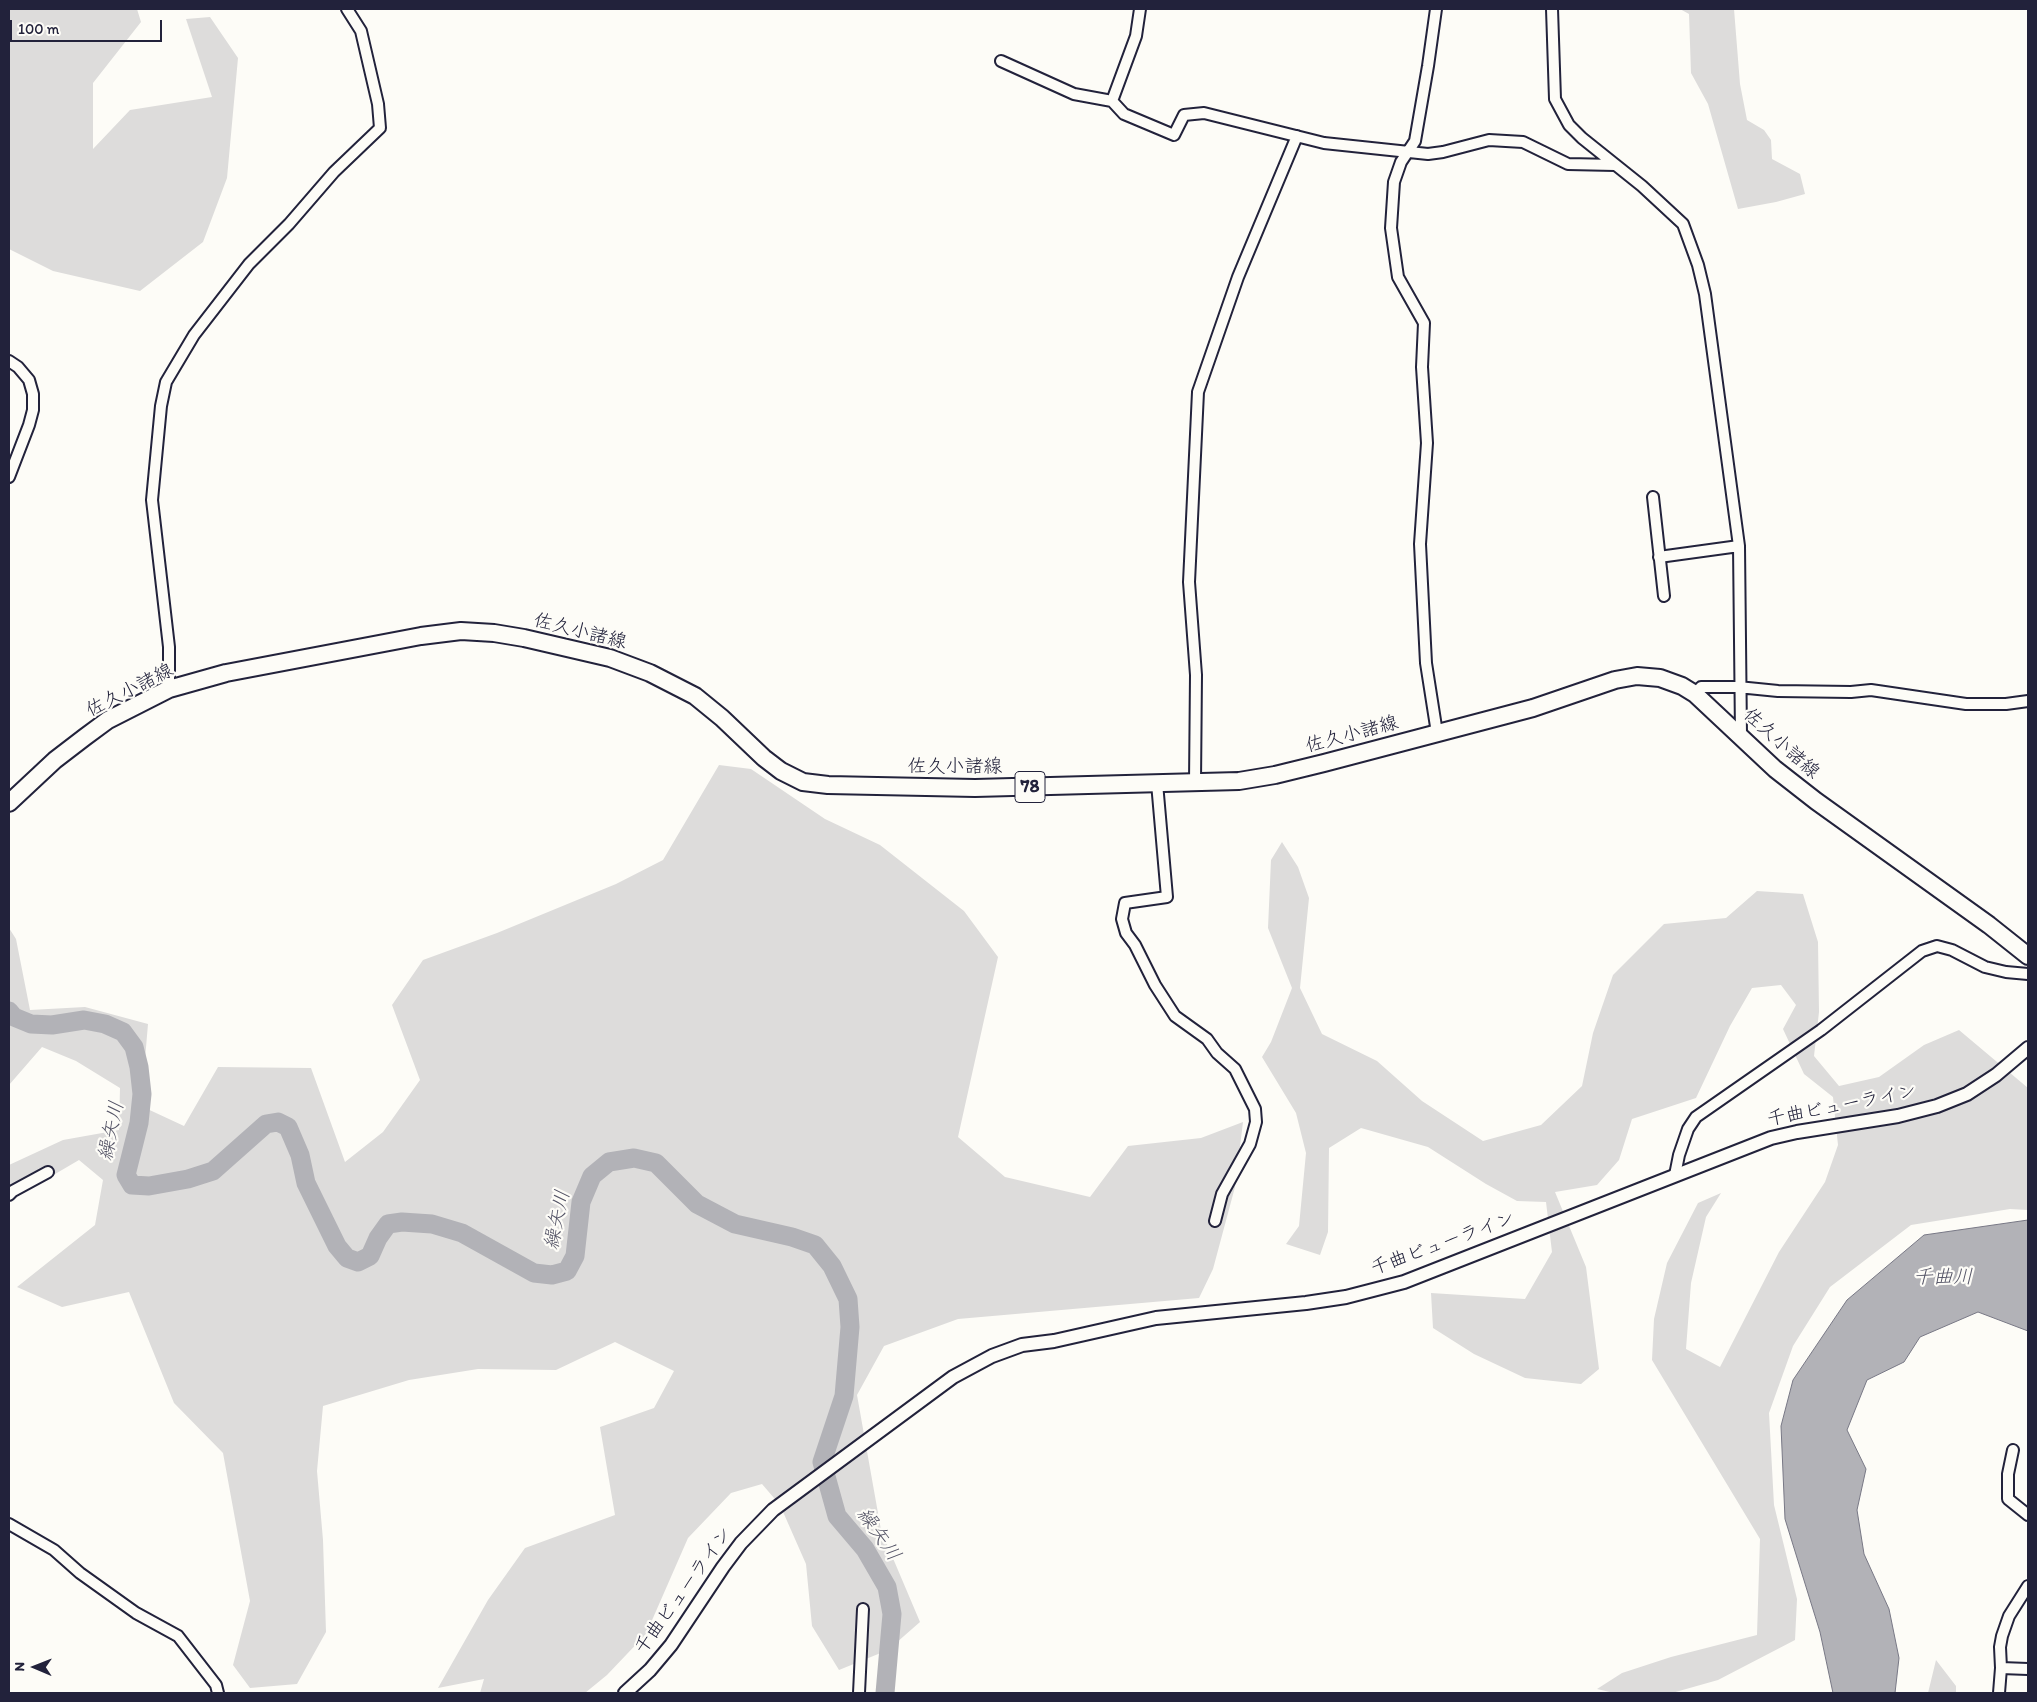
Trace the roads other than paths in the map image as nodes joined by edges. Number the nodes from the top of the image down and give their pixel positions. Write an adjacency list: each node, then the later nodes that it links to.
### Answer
1 (347, 9): 17 (street)
2 (1140, 9): 6 (street)
3 (1436, 9): 8 (street)
4 (1552, 9): 9 (street)
5 (1001, 61): 6 (street)
6 (1112, 102): 7 (street)
7 (1297, 136): 8 (street); 22 (street)
8 (1407, 153): 9 (street); 20 (street)
9 (1615, 165): 13 (street)
10 (9, 361): 11 (street)
11 (9, 478)
12 (1652, 497): 14 (street)
13 (1739, 546): 14 (street); 16 (street)
14 (1659, 558): 15 (street)
15 (1664, 596)
16 (1742, 687): 18 (street); 19 (street); 21 (street)
17 (169, 689): 23 (main road, 佐久小諸線 / 78); 24 (main road, 佐久小諸線 / 78)
18 (1695, 694): 20 (main road, 佐久小諸線 / 78); 21 (main road, 佐久小諸線 / 78)
19 (2028, 701)
20 (1437, 734): 22 (main road, 佐久小諸線 / 78)
21 (1741, 735): 25 (main road, 佐久小諸線 / 78)
22 (1195, 782): 23 (main road, 佐久小諸線 / 78)
23 (1157, 783): 31 (street)
24 (12, 795)
25 (2028, 956)
26 (2028, 974): 29 (street)
27 (2028, 1048): 29 (street, 千曲ビューライン)
28 (48, 1172): 30 (street)
29 (1675, 1175): 40 (street, 千曲ビューライン)
30 (9, 1195)
31 (1215, 1221)
32 (2013, 1450): 33 (street)
33 (2028, 1515)
34 (9, 1524): 39 (street)
35 (2028, 1586): 37 (street)
36 (863, 1609): 41 (street)
37 (2001, 1668): 38 (street); 42 (street)
38 (2028, 1669)
39 (218, 1693)
40 (625, 1693)
41 (859, 1693)
42 (1999, 1693)

